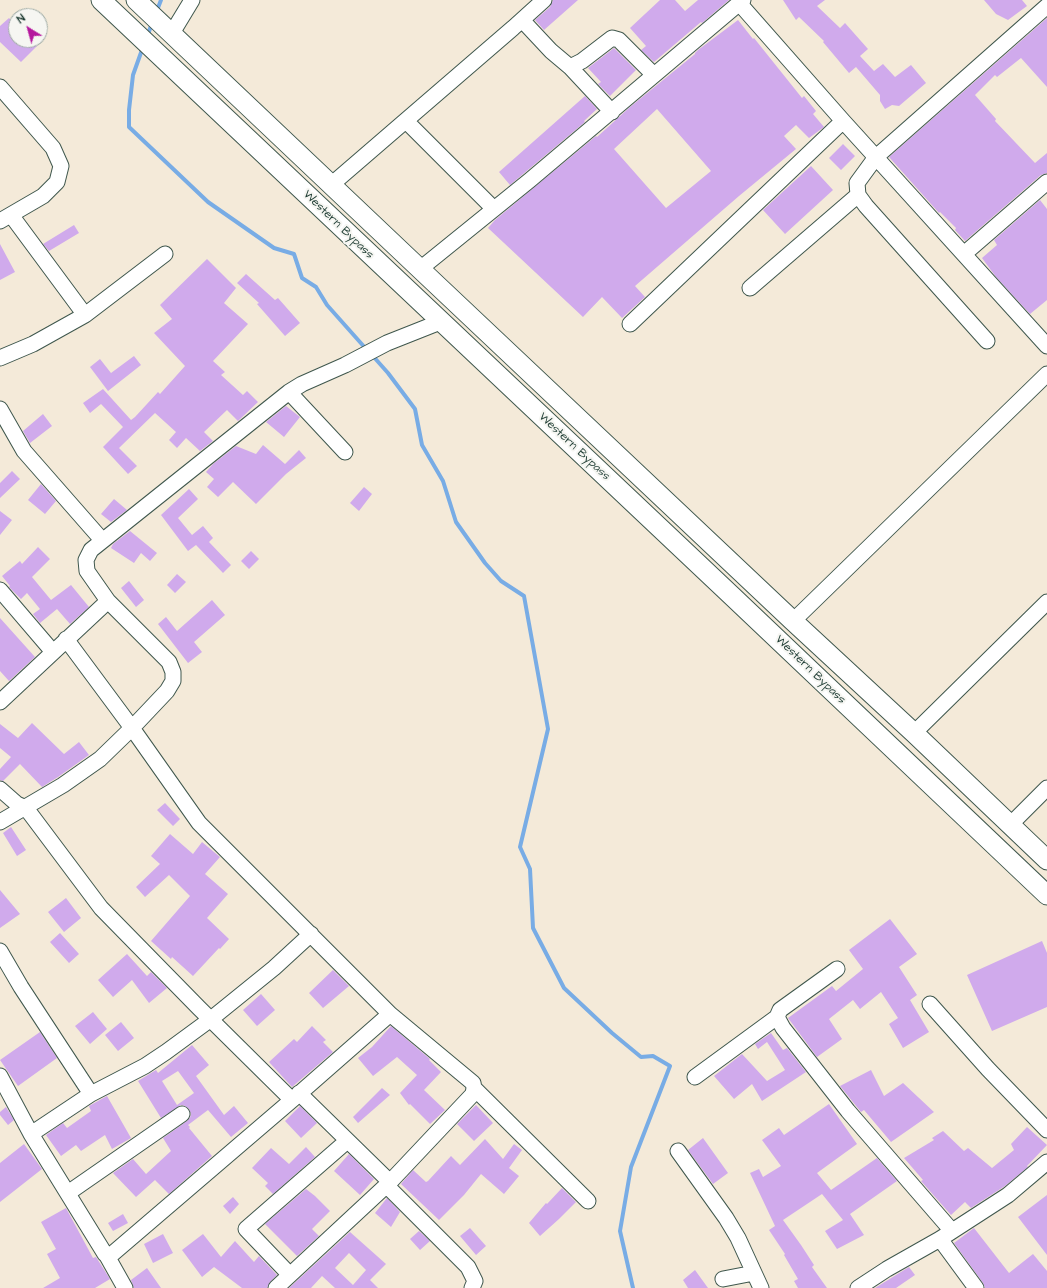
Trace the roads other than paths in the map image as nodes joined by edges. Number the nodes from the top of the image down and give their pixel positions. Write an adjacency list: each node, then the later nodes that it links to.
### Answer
1 (101, 0): 26 (main road, Western Bypass)
2 (192, 0): 8 (street)
3 (544, 0): 7 (street)
4 (741, 2): 10 (street); 13 (street)
5 (141, 4): 8 (main road, Western Bypass)
6 (1047, 6): 15 (street)
7 (522, 20): 9 (street); 14 (street)
8 (167, 29): 17 (main road, Western Bypass)
9 (570, 67): 10 (street); 12 (street)
10 (654, 76): 12 (street)
11 (0, 87): 20 (street)
12 (612, 112): 19 (street)
13 (842, 120): 15 (street); 27 (street)
14 (406, 121): 17 (street); 19 (street)
15 (876, 157): 18 (street); 22 (street)
16 (1047, 182): 22 (street)
17 (332, 185): 23 (main road, Western Bypass)
18 (858, 195): 24 (street); 28 (street)
19 (494, 209): 23 (street)
20 (6, 218): 25 (street)
21 (164, 254): 25 (street)
22 (964, 254): 29 (street)
23 (420, 269): 39 (main road, Western Bypass)
24 (750, 288)
25 (85, 315): 30 (street)
26 (440, 322): 32 (street); 51 (main road, Western Bypass)
27 (630, 324)
28 (987, 341)
29 (1047, 346)
30 (0, 358)
31 (1047, 374): 39 (street)
32 (289, 392): 34 (street); 35 (street)
33 (0, 409): 35 (street)
34 (345, 452)
35 (102, 540): 37 (street)
36 (0, 590): 41 (street)
37 (108, 601): 40 (street); 43 (street)
38 (1047, 602): 44 (street)
39 (793, 621): 44 (main road, Western Bypass)
40 (66, 639): 41 (street); 43 (street)
41 (53, 652): 42 (street)
42 (3, 695)
43 (132, 728): 47 (street); 52 (street)
44 (914, 733): 49 (main road, Western Bypass)
45 (1047, 788): 49 (street)
46 (0, 789): 47 (street)
47 (26, 808): 48 (street); 58 (street)
48 (0, 822)
49 (1010, 825): 50 (main road, Western Bypass)
50 (1047, 860)
51 (1047, 895)
52 (311, 934): 56 (street); 58 (street)
53 (0, 951): 62 (street)
54 (837, 969): 57 (street)
55 (930, 1004): 65 (street)
56 (390, 1014): 61 (street); 63 (street)
57 (777, 1017): 60 (street); 73 (street)
58 (211, 1019): 62 (street); 63 (street)
59 (0, 1076): 66 (street)
60 (695, 1077)
61 (474, 1088): 70 (street); 72 (street)
62 (91, 1094): 66 (street)
63 (296, 1097): 67 (street); 74 (street)
64 (182, 1114): 71 (street)
65 (1047, 1130)
66 (31, 1134): 71 (street)
67 (347, 1141): 70 (street); 76 (street)
68 (678, 1151): 75 (street)
69 (1047, 1162): 73 (street)
70 (388, 1184): 76 (street); 80 (street)
71 (68, 1193): 74 (street)
72 (588, 1201)
73 (946, 1235): 82 (street); 83 (street)
74 (108, 1256): 78 (street)
75 (754, 1273): 77 (street); 81 (street)
76 (290, 1274): 79 (street)
77 (723, 1279)
78 (125, 1288)
79 (276, 1288)
80 (472, 1288)
81 (761, 1288)
82 (858, 1288)
83 (976, 1288)

